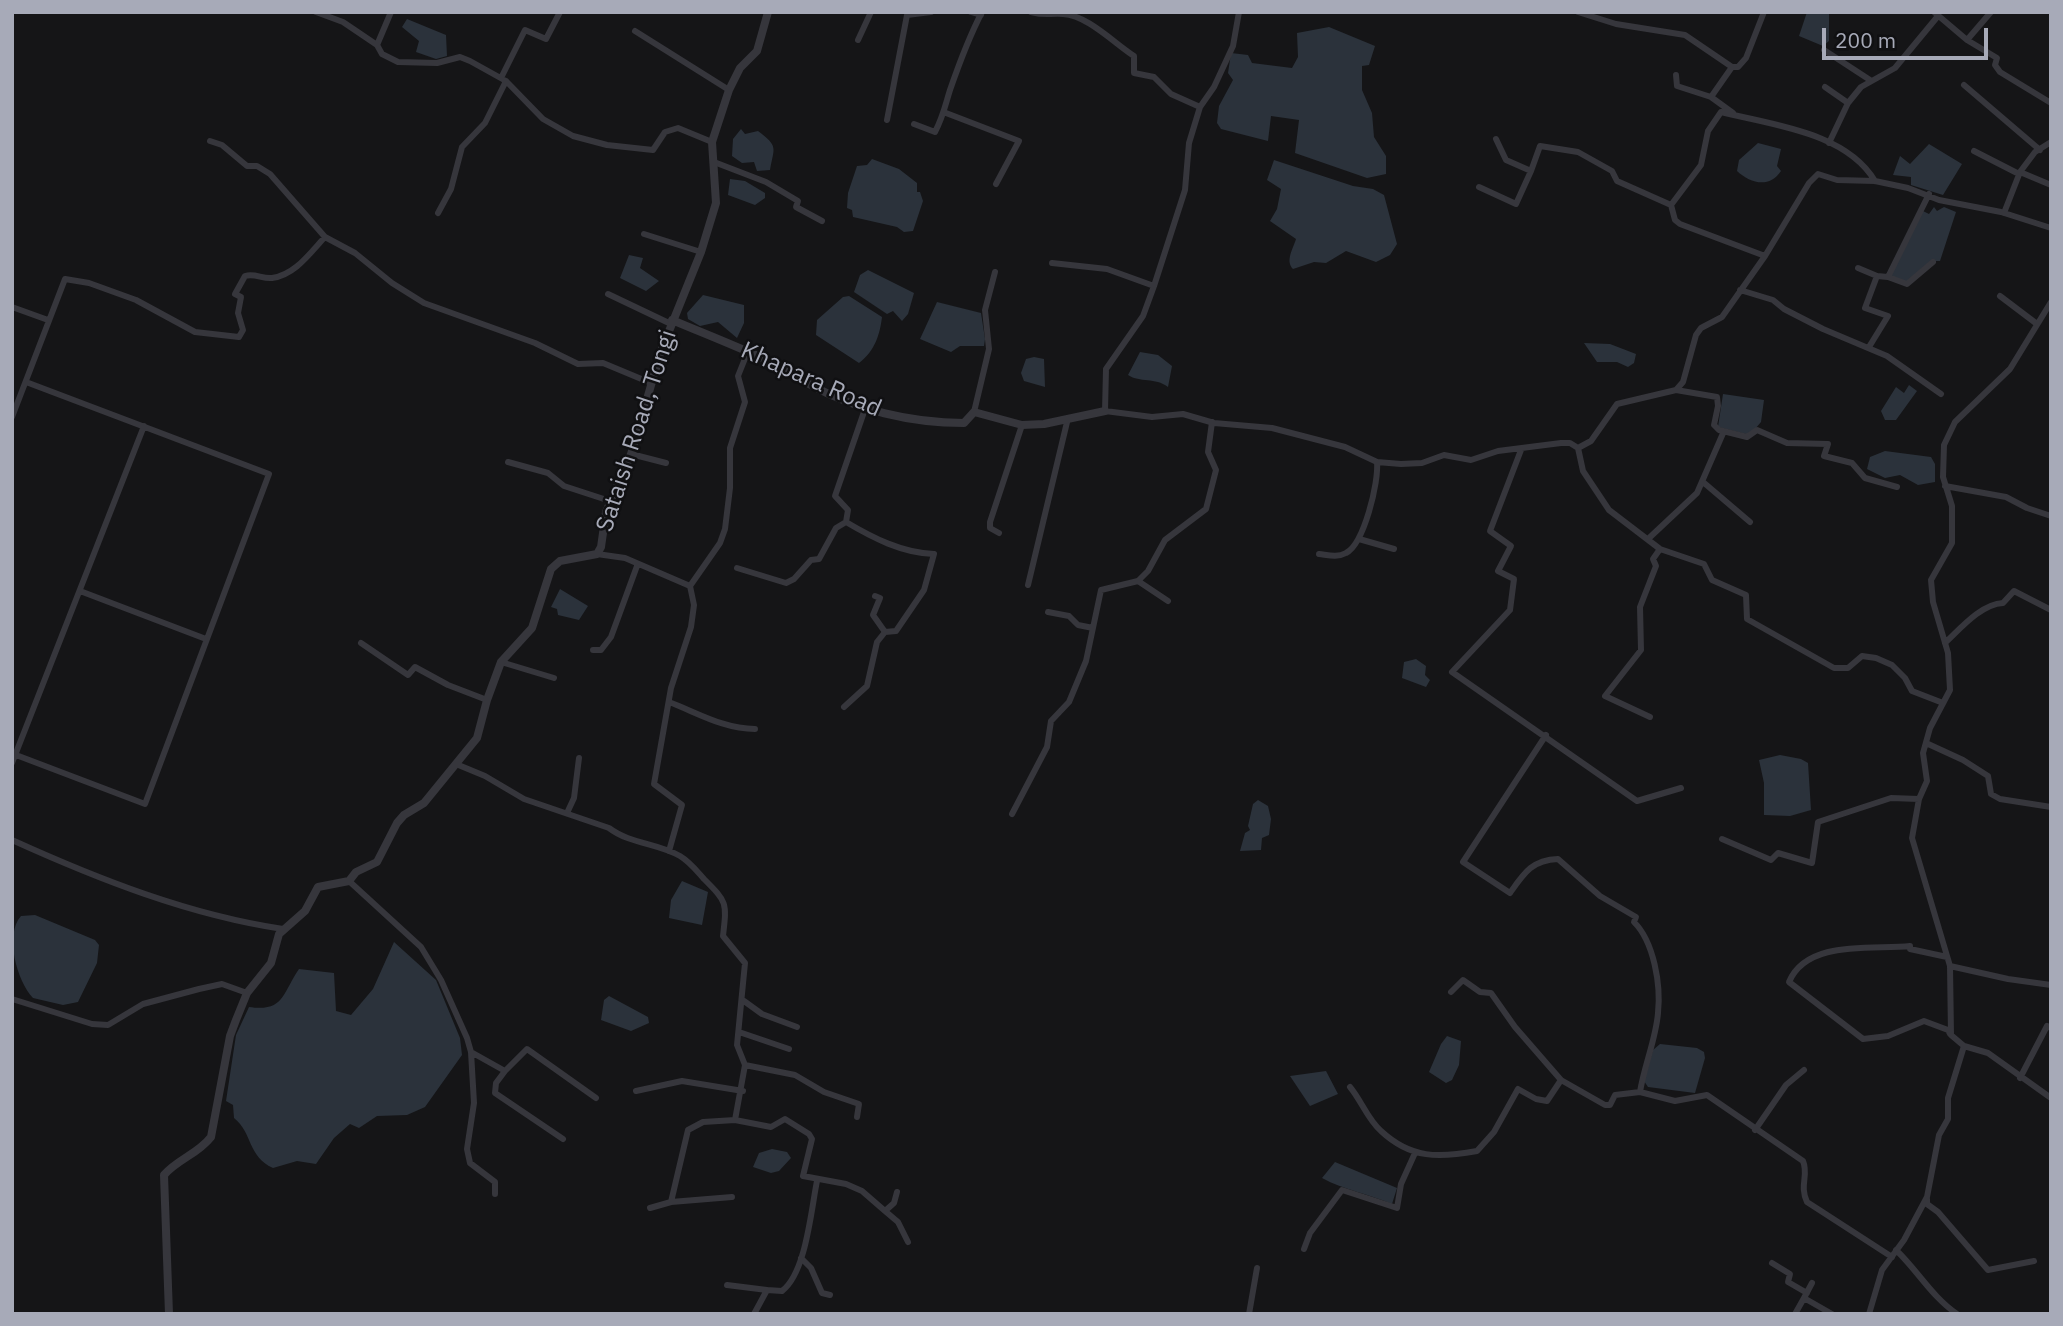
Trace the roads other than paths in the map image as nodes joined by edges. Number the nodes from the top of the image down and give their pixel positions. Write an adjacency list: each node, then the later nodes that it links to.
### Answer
1 (316, 12): 18 (street)
2 (391, 12): 18 (street)
3 (560, 12): 22 (street)
4 (768, 12): 26 (street, Sataish Road, Tongi)
5 (871, 12): 16 (street)
6 (931, 12): 33 (street)
7 (971, 12): 13 (street)
8 (1031, 12): 30 (street)
9 (1239, 12): 30 (street)
10 (1578, 12): 20 (street)
11 (1764, 12): 20 (street)
12 (1991, 12): 17 (street)
13 (982, 13): 31 (street)
14 (1936, 14): 17 (street); 23 (street)
15 (635, 31): 26 (street)
16 (858, 40)
17 (1967, 40): 29 (street)
18 (377, 46): 22 (street)
19 (1824, 50): 23 (street)
20 (1732, 67): 27 (street)
21 (1676, 75): 27 (street)
22 (504, 80): 37 (street); 51 (street)
23 (1870, 80): 28 (street)
24 (1964, 85): 40 (street)
25 (1825, 87): 28 (street)
26 (729, 90): 37 (street, Sataish Road, Tongi)
27 (1711, 97): 32 (street)
28 (1848, 103): 39 (street)
29 (2051, 103)
30 (1200, 107): 65 (street)
31 (946, 113): 34 (street); 46 (street)
32 (1737, 116): 39 (street); 50 (street)
33 (887, 120)
34 (914, 124)
35 (1496, 139): 43 (street)
36 (210, 141): 56 (street)
37 (712, 142): 42 (street, Sataish Road, Tongi)
38 (2051, 142): 40 (street)
39 (1829, 143): 45 (street)
40 (2040, 150): 44 (street)
41 (1974, 151): 44 (street)
42 (714, 162): 53 (street); 57 (street, Sataish Road, Tongi)
43 (1531, 171): 48 (street); 50 (street)
44 (2020, 173): 47 (street); 52 (street)
45 (1875, 181): 49 (street); 58 (street)
46 (996, 184)
47 (2051, 185)
48 (1479, 187)
49 (1929, 194): 52 (street); 64 (street)
50 (1671, 205): 58 (street)
51 (438, 213)
52 (2004, 213): 54 (street)
53 (822, 221)
54 (2051, 228)
55 (644, 234): 57 (street)
56 (325, 237): 71 (street); 77 (street)
57 (701, 252): 72 (street, Sataish Road, Tongi)
58 (1765, 256): 66 (street)
59 (1933, 262): 64 (street)
60 (1052, 263): 65 (street)
61 (1858, 268): 63 (street)
62 (995, 272): 82 (street)
63 (1877, 276): 64 (street); 74 (street)
64 (1888, 277)
65 (1154, 286): 81 (street)
66 (1740, 290): 74 (street); 78 (street)
67 (608, 294): 72 (street)
68 (2000, 296): 73 (street)
69 (2051, 302): 73 (street)
70 (12, 307): 71 (street)
71 (48, 320): 76 (street)
72 (672, 322): 75 (street, Khapara Road); 77 (street, Sataish Road, Tongi)
73 (2037, 324): 96 (street)
74 (1869, 347): 79 (street)
75 (748, 351): 80 (street, Khapara Road); 113 (street)
76 (26, 382): 83 (street); 87 (street)
77 (651, 383): 91 (street, Sataish Road, Tongi)
78 (1676, 390): 88 (street); 89 (street)
79 (1941, 394)
80 (865, 409): 82 (street, Khapara Road); 100 (street)
81 (1105, 411): 84 (street); 85 (street)
82 (974, 412): 86 (street)
83 (12, 417)
84 (1068, 418): 86 (street); 112 (street)
85 (1212, 422): 93 (street); 111 (street)
86 (1022, 425): 102 (street)
87 (144, 426): 114 (street); 121 (street)
88 (1724, 431): 95 (street); 97 (street)
89 (1578, 448): 90 (street); 104 (street)
90 (1521, 450): 93 (street); 133 (street)
91 (631, 454): 94 (street); 98 (street, Sataish Road, Tongi)
92 (508, 462): 98 (street)
93 (1377, 462): 103 (street)
94 (666, 463)
95 (1703, 482): 101 (street); 104 (street)
96 (1945, 486): 99 (street); 123 (street)
97 (1897, 487)
98 (610, 501): 107 (street, Sataish Road, Tongi)
99 (2051, 516)
100 (846, 522): 110 (street); 120 (street)
101 (1750, 522)
102 (999, 534)
103 (1359, 539): 106 (street); 108 (street)
104 (1648, 539): 105 (street)
105 (1660, 548): 129 (street); 131 (street)
106 (1394, 549)
107 (597, 554): 109 (street); 125 (street, Sataish Road, Tongi)
108 (1319, 554)
109 (637, 566): 113 (street); 124 (street)
110 (737, 568)
111 (1138, 581): 116 (street); 119 (street)
112 (1028, 585)
113 (690, 586): 128 (street)
114 (80, 591): 121 (street); 135 (street)
115 (875, 596): 120 (street)
116 (1168, 601)
117 (2051, 610): 123 (street)
118 (1048, 612): 119 (street)
119 (1093, 628): 143 (street)
120 (885, 632): 130 (street)
121 (206, 639): 135 (street)
122 (361, 643): 127 (street)
123 (1945, 643): 129 (street)
124 (593, 650)
125 (501, 662): 126 (street); 127 (street, Sataish Road, Tongi)
126 (554, 678)
127 (487, 699): 138 (street, Sataish Road, Tongi)
128 (669, 702): 132 (street); 146 (street)
129 (1943, 703): 134 (street)
130 (844, 707)
131 (1650, 717)
132 (755, 729)
133 (1545, 735): 139 (street); 172 (street)
134 (1926, 743): 140 (street); 141 (street)
135 (16, 755): 137 (street)
136 (579, 758): 142 (street)
137 (12, 763)
138 (456, 764): 142 (street); 147 (street, Sataish Road, Tongi)
139 (1681, 788)
140 (1919, 799): 144 (street); 149 (street)
141 (2051, 807)
142 (567, 813): 146 (street)
143 (1012, 814)
144 (1722, 839)
145 (12, 840): 148 (street)
146 (669, 851): 155 (street)
147 (349, 881): 148 (street, Sataish Road, Tongi); 163 (street)
148 (283, 929): 153 (street, Sataish Road, Tongi)
149 (1947, 957): 150 (street); 160 (street)
150 (1950, 966): 151 (street); 160 (street)
151 (2051, 985)
152 (1451, 992): 168 (street)
153 (247, 993): 154 (street); 200 (street, Sataish Road, Tongi)
154 (15, 1000): 156 (street)
155 (744, 1001): 158 (street); 159 (street)
156 (12, 1009)
157 (2050, 1025): 167 (street)
158 (797, 1027)
159 (739, 1032): 162 (street); 164 (street)
160 (1951, 1035): 161 (street)
161 (1964, 1046): 167 (street); 184 (street)
162 (789, 1049)
163 (471, 1052): 166 (street); 182 (street)
164 (746, 1065): 171 (street); 175 (street)
165 (1804, 1070): 177 (street)
166 (505, 1071): 173 (street); 178 (street)
167 (2020, 1078): 174 (street)
168 (1561, 1080): 172 (street); 179 (street)
169 (1350, 1087): 179 (street)
170 (636, 1091): 171 (street)
171 (743, 1091): 176 (street)
172 (1640, 1093): 177 (street)
173 (596, 1098)
174 (2051, 1098)
175 (858, 1117)
176 (735, 1119): 180 (street); 185 (street)
177 (1755, 1130): 190 (street)
178 (564, 1139)
179 (1415, 1153): 189 (street)
180 (817, 1181): 187 (street); 191 (street)
181 (897, 1192): 187 (street)
182 (495, 1194)
183 (732, 1197): 185 (street)
184 (1927, 1197): 190 (street); 192 (street)
185 (671, 1202): 186 (street)
186 (650, 1208)
187 (885, 1211): 188 (street)
188 (908, 1242)
189 (1304, 1249)
190 (1894, 1253): 205 (street); 206 (street)
191 (801, 1258): 197 (street); 198 (street)
192 (2034, 1261)
193 (1772, 1263): 199 (street)
194 (1257, 1268): 202 (street)
195 (1812, 1283): 199 (street)
196 (727, 1285): 197 (street)
197 (767, 1290): 201 (street)
198 (830, 1295)
199 (1806, 1296): 203 (street); 204 (street)
200 (169, 1314)
201 (754, 1314)
202 (1249, 1314)
203 (1795, 1314)
204 (1832, 1314)
205 (1869, 1314)
206 (1957, 1314)

